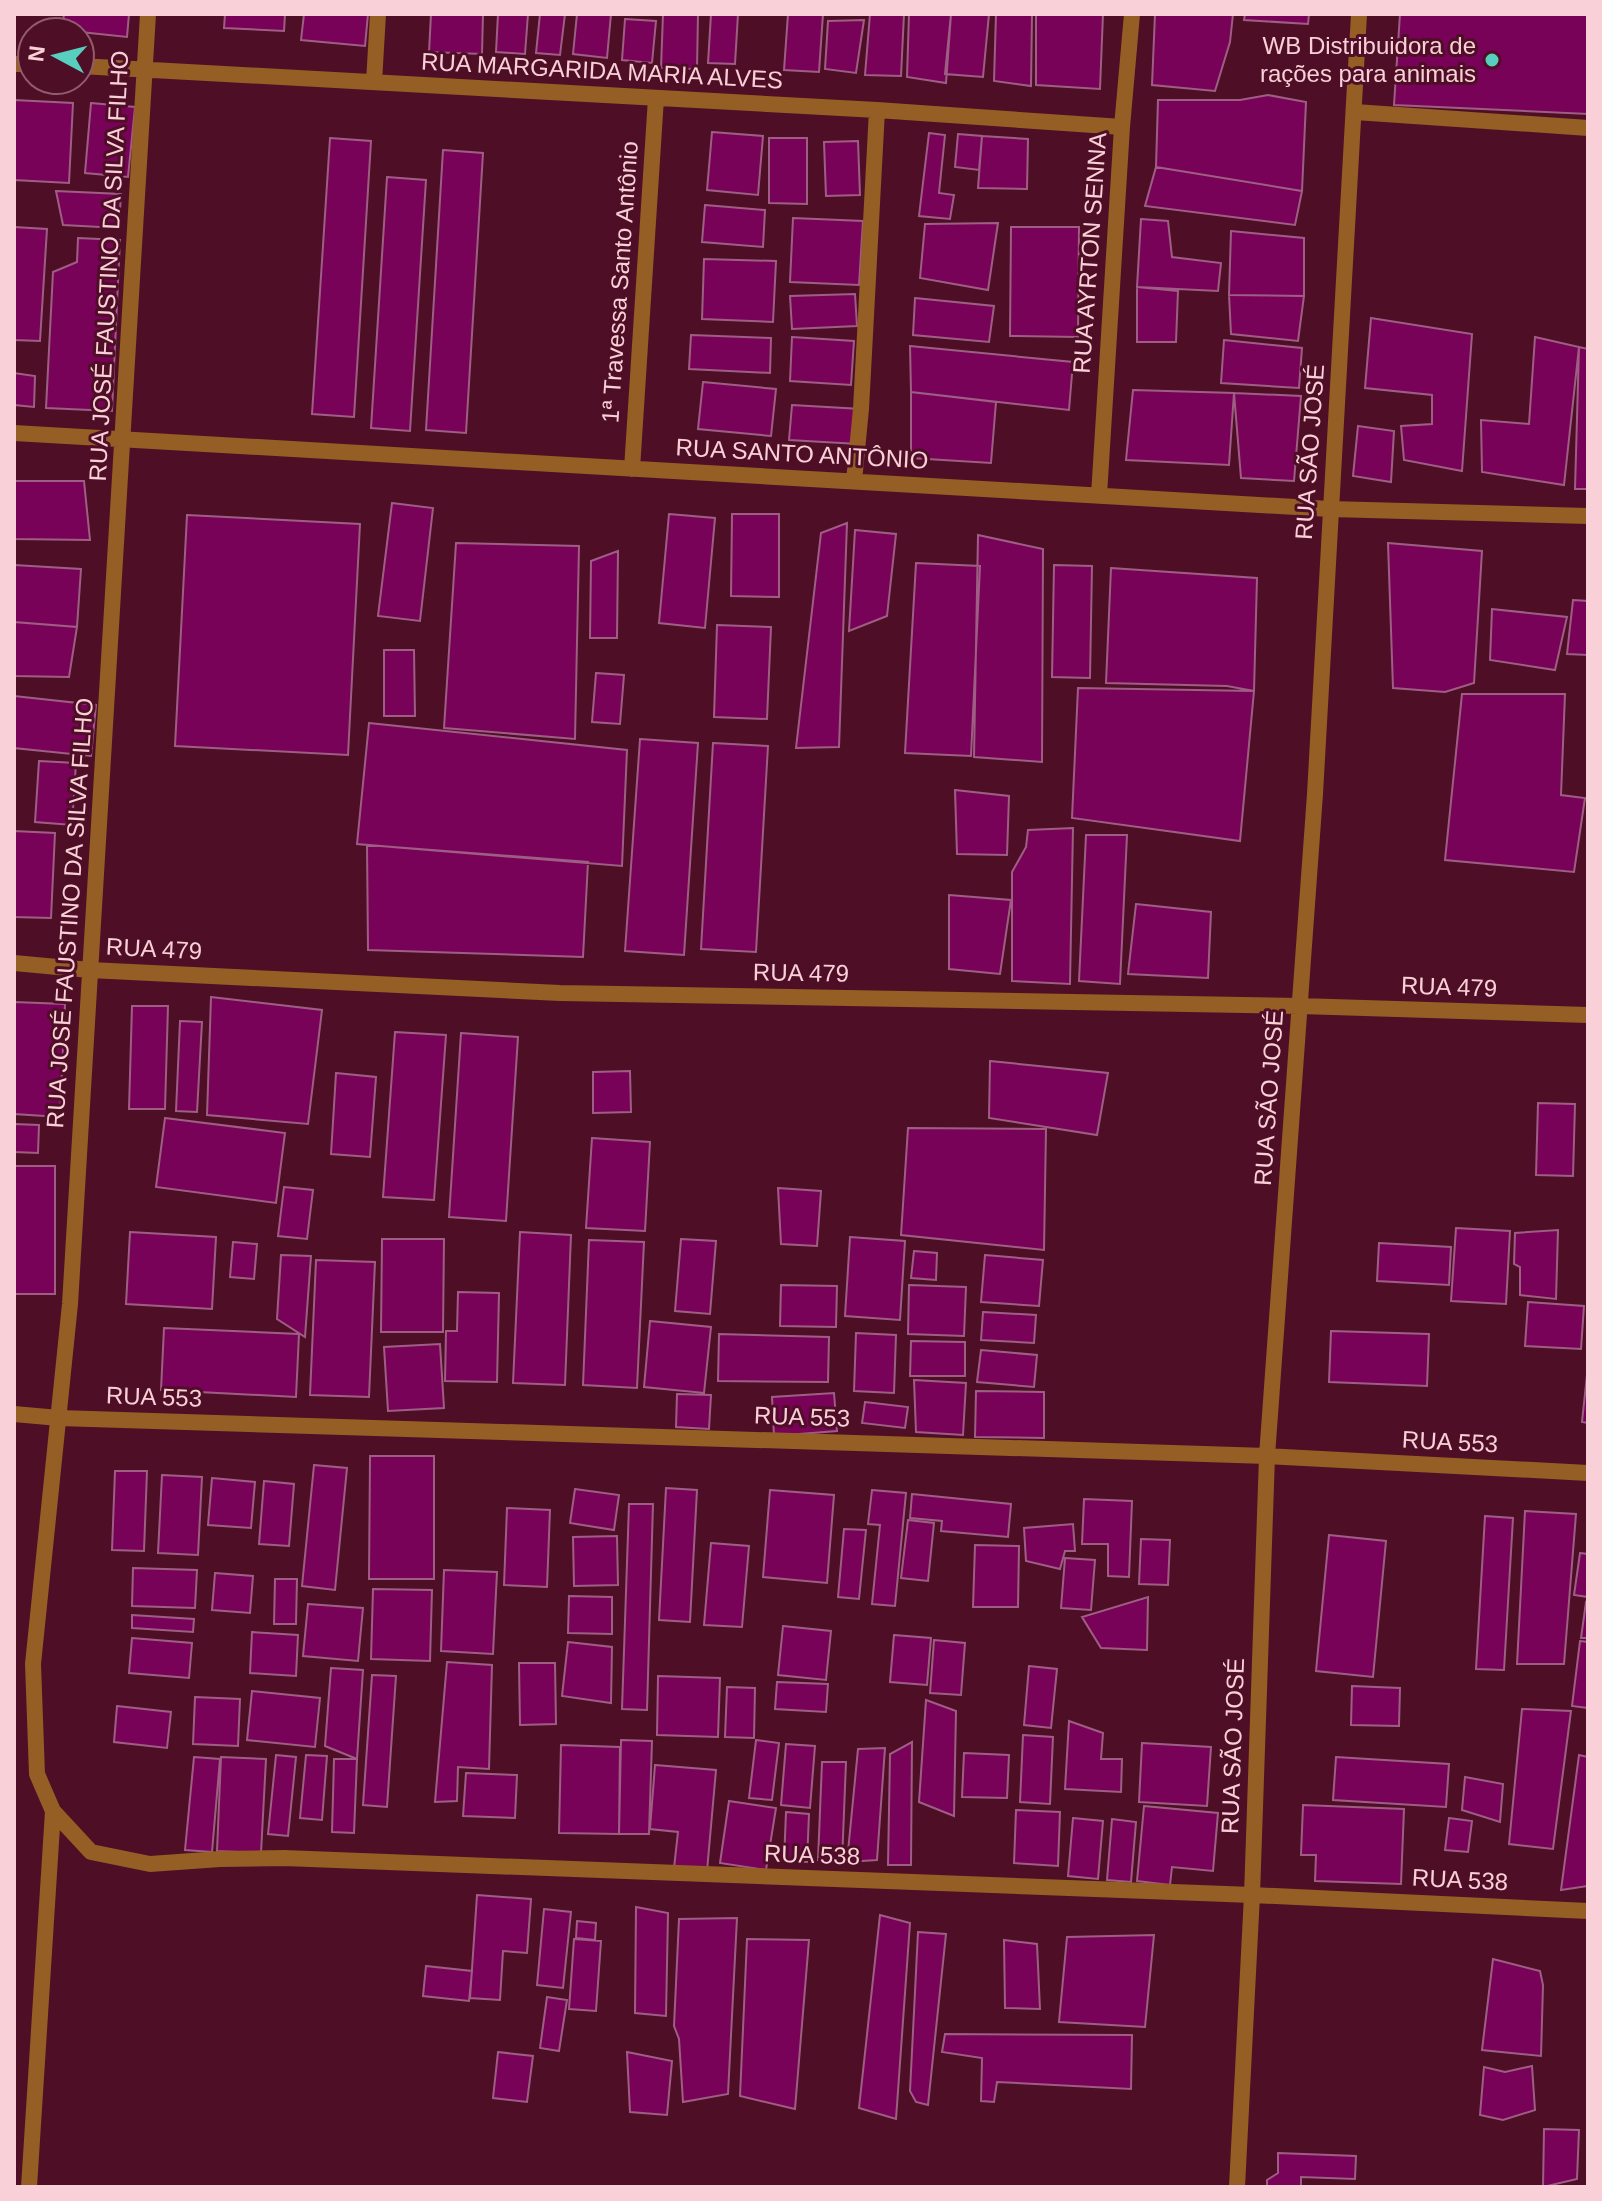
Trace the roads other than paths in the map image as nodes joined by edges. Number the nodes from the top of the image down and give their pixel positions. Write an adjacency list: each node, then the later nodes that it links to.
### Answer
1 (148, 14): 6 (street, RUA JOSÉ FAUSTINO DA SILVA FILHO)
2 (378, 14): 7 (street)
3 (1132, 14): 11 (street, RUA AYRTON SENNA)
4 (1359, 14): 10 (street, RUA SÃO JOSÉ)
5 (96, 67): 6 (street, RUA MARGARIDA MARIA ALVES)
6 (143, 68): 7 (street, RUA MARGARIDA MARIA ALVES); 14 (street, RUA JOSÉ FAUSTINO DA SILVA FILHO)
7 (374, 82): 8 (street, RUA MARGARIDA MARIA ALVES)
8 (656, 98): 9 (street, RUA MARGARIDA MARIA ALVES); 15 (street, 1ª Travessa Santo Antônio)
9 (877, 110): 11 (street, RUA MARGARIDA MARIA ALVES); 16 (street)
10 (1355, 112): 12 (street); 18 (street, RUA SÃO JOSÉ)
11 (1122, 127): 17 (street, RUA AYRTON SENNA)
12 (1588, 128)
13 (14, 433): 14 (street, RUA SANTO ANTÔNIO)
14 (123, 438): 15 (street, RUA SANTO ANTÔNIO); 21 (street, RUA JOSÉ FAUSTINO DA SILVA FILHO)
15 (632, 469): 16 (street, RUA SANTO ANTÔNIO)
16 (854, 481): 17 (street, RUA SANTO ANTÔNIO)
17 (1099, 495): 18 (street, RUA SANTO ANTÔNIO)
18 (1330, 509): 19 (street, RUA SANTO ANTÔNIO); 22 (street, RUA SÃO JOSÉ)
19 (1588, 516)
20 (14, 963): 21 (street, RUA 479)
21 (90, 970): 22 (street, RUA 479); 25 (street, RUA JOSÉ FAUSTINO DA SILVA FILHO)
22 (1300, 1006): 23 (street, RUA 479); 26 (street, RUA SÃO JOSÉ)
23 (1588, 1015)
24 (14, 1414): 25 (street, RUA 553)
25 (59, 1418): 26 (street, RUA 553); 28 (street, RUA JOSÉ FAUSTINO DA SILVA FILHO)
26 (1267, 1456): 27 (street, RUA 553); 29 (street, RUA SÃO JOSÉ)
27 (1588, 1473)
28 (53, 1811): 29 (street, RUA 538); 31 (street)
29 (1252, 1895): 30 (street, RUA 538); 32 (street, RUA SÃO JOSÉ)
30 (1588, 1911)
31 (29, 2187)
32 (1237, 2187)

